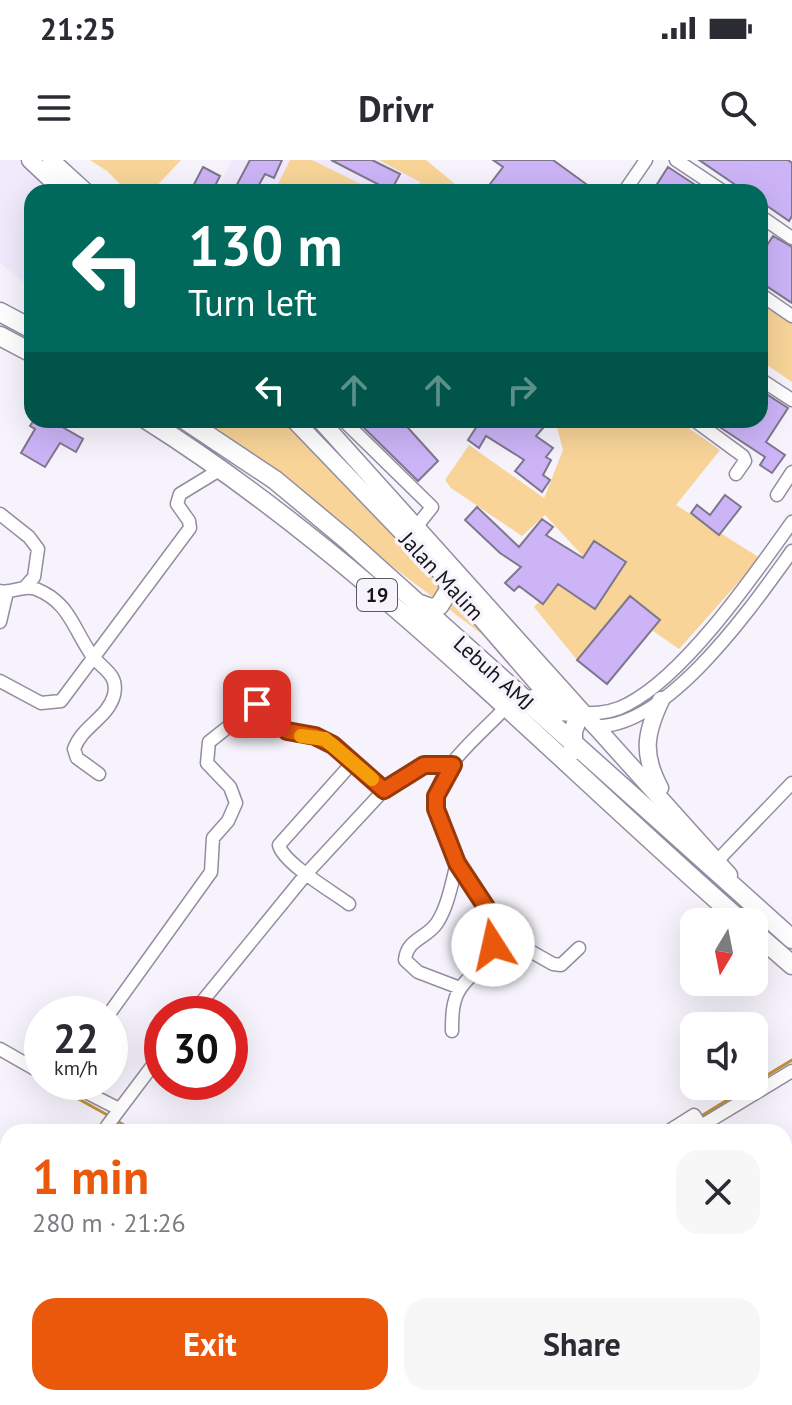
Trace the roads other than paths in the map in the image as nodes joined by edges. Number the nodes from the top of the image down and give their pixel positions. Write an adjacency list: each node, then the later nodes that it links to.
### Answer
1 (30, 160): 5 (main road)
2 (51, 160): 6 (main road)
3 (646, 160): 7 (street)
4 (676, 160): 8 (street)
5 (56, 184)
6 (77, 184)
7 (630, 184)
8 (712, 184)
9 (768, 222): 10 (street)
10 (792, 238)
11 (768, 300): 13 (street)
12 (0, 312): 14 (highway)
13 (792, 316)
14 (24, 325)
15 (0, 336): 16 (highway)
16 (24, 349)
17 (768, 384): 18 (street)
18 (792, 400)
19 (159, 428): 25 (highway, Lebuh AMJ / 19)
20 (197, 428): 36 (highway, Lebuh AMJ / 19)
21 (302, 428): 33 (main road, Jalan Malim / 19)
22 (327, 428): 31 (main road, Jalan Malim / 19)
23 (351, 428): 31 (street)
24 (705, 428): 27 (street)
25 (221, 469): 38 (street); 42 (highway, Lebuh AMJ / 19)
26 (792, 472): 28 (street)
27 (736, 474)
28 (777, 495)
29 (0, 514): 34 (street)
30 (792, 522): 43 (street)
31 (417, 526): 43 (main road, Jalan Malim / 19)
32 (792, 551): 41 (street)
33 (447, 579): 36 (highway); 43 (main road, Jalan Malim / 19)
34 (26, 586): 35 (street); 38 (street)
35 (4, 592): 37 (street)
36 (415, 602): 39 (highway, Lebuh AMJ / 19)
37 (0, 622)
38 (91, 656): 40 (street); 47 (street)
39 (478, 658): 43 (highway); 44 (highway, Lebuh AMJ / 19)
40 (0, 681)
41 (661, 700): 43 (street); 51 (main road)
42 (505, 708): 46 (street); 49 (highway, Lebuh AMJ / 19)
43 (577, 718): 44 (highway); 51 (main road, Jalan Malim / 19)
44 (571, 742): 49 (highway); 55 (highway, Lebuh AMJ / 19)
45 (353, 762): 50 (street); 54 (street); 64 (street)
46 (453, 765): 50 (street); 53 (street)
47 (99, 774)
48 (792, 783): 52 (street)
49 (592, 789): 57 (highway, Lebuh AMJ / 19)
50 (384, 790): 54 (street)
51 (669, 805): 52 (main road, Jalan Malim / 19)
52 (718, 860): 55 (main road, Jalan Malim / 19)
53 (457, 863): 58 (street); 63 (street)
54 (307, 873): 56 (street); 65 (street)
55 (747, 899): 59 (highway, Lebuh AMJ / 19)
56 (349, 904)
57 (726, 908)
58 (493, 930): 61 (street); 63 (street)
59 (792, 939)
60 (768, 944): 62 (highway)
61 (579, 948)
62 (792, 965)
63 (460, 988): 66 (street)
64 (122, 996)
65 (207, 996)
66 (452, 1031)
67 (0, 1049): 68 (street)
68 (24, 1063)
69 (792, 1071): 73 (street)
70 (144, 1078): 72 (street)
71 (87, 1100): 72 (street)
72 (112, 1122)
73 (687, 1124)

